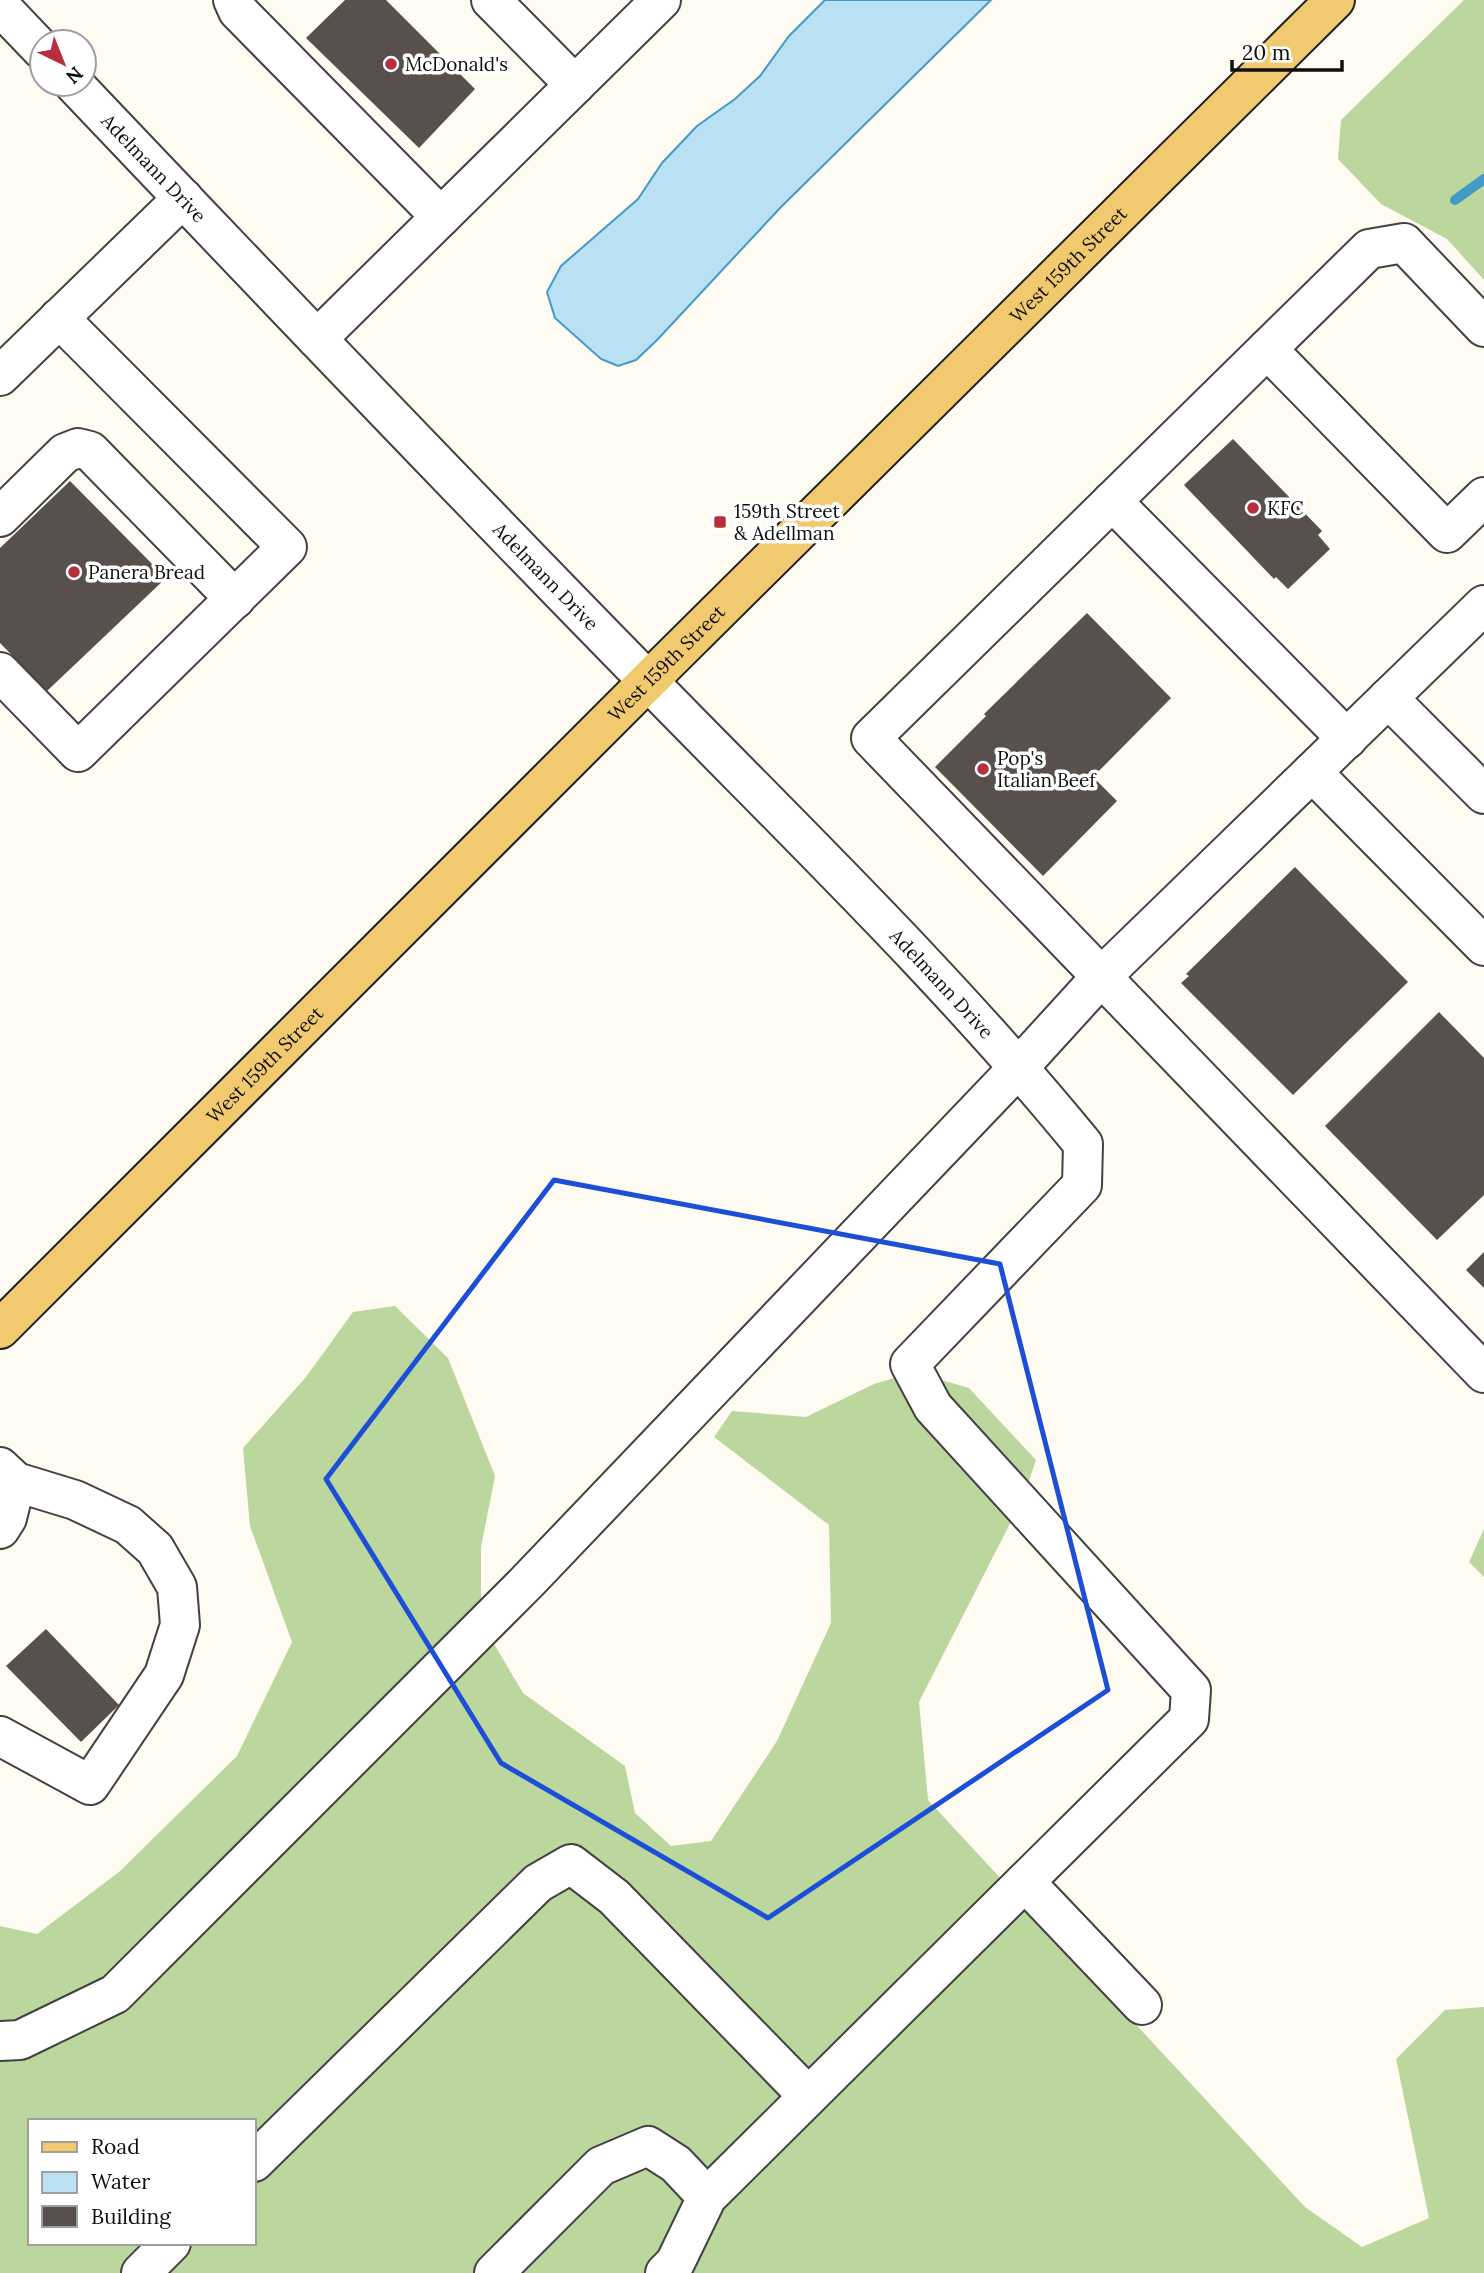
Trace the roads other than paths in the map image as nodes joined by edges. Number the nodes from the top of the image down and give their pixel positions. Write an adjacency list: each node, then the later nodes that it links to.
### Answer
1 (233, 0): 10 (street)
2 (491, 0): 7 (street)
3 (1335, 0): 22 (main road, West 159th Street)
4 (645, 5): 7 (street)
5 (11, 7): 6 (street)
6 (28, 31)
7 (575, 85): 10 (street)
8 (87, 98): 9 (street, Adelmann Drive)
9 (183, 198): 11 (street); 13 (street, Adelmann Drive)
10 (441, 217): 13 (street)
11 (60, 318): 15 (street); 19 (street)
12 (1484, 327): 14 (street)
13 (317, 339): 22 (street, Adelmann Drive)
14 (1267, 349): 16 (street); 17 (street)
15 (0, 376)
16 (1484, 497)
17 (1112, 501): 24 (street); 28 (street)
18 (0, 517): 19 (street)
19 (236, 599): 21 (street)
20 (1484, 606): 23 (street)
21 (0, 672)
22 (648, 681): 29 (street, Adelmann Drive); 30 (main road, West 159th Street)
23 (1388, 698): 24 (street); 26 (street)
24 (1347, 738): 25 (street)
25 (1312, 772): 27 (street); 28 (street)
26 (1484, 794)
27 (1484, 946)
28 (1101, 977): 29 (street); 31 (street)
29 (1019, 1067): 35 (street, Adelmann Drive); 37 (street)
30 (0, 1329)
31 (1484, 1373)
32 (8, 1475): 33 (street); 34 (street)
33 (0, 1529)
34 (0, 1736)
35 (1025, 1881): 36 (street); 38 (street)
36 (1142, 2005)
37 (0, 2041)
38 (808, 2096): 39 (street); 40 (street)
39 (256, 2160)
40 (707, 2197): 43 (street); 44 (street)
41 (169, 2245): 42 (street)
42 (141, 2273)
43 (494, 2273)
44 (665, 2273)

